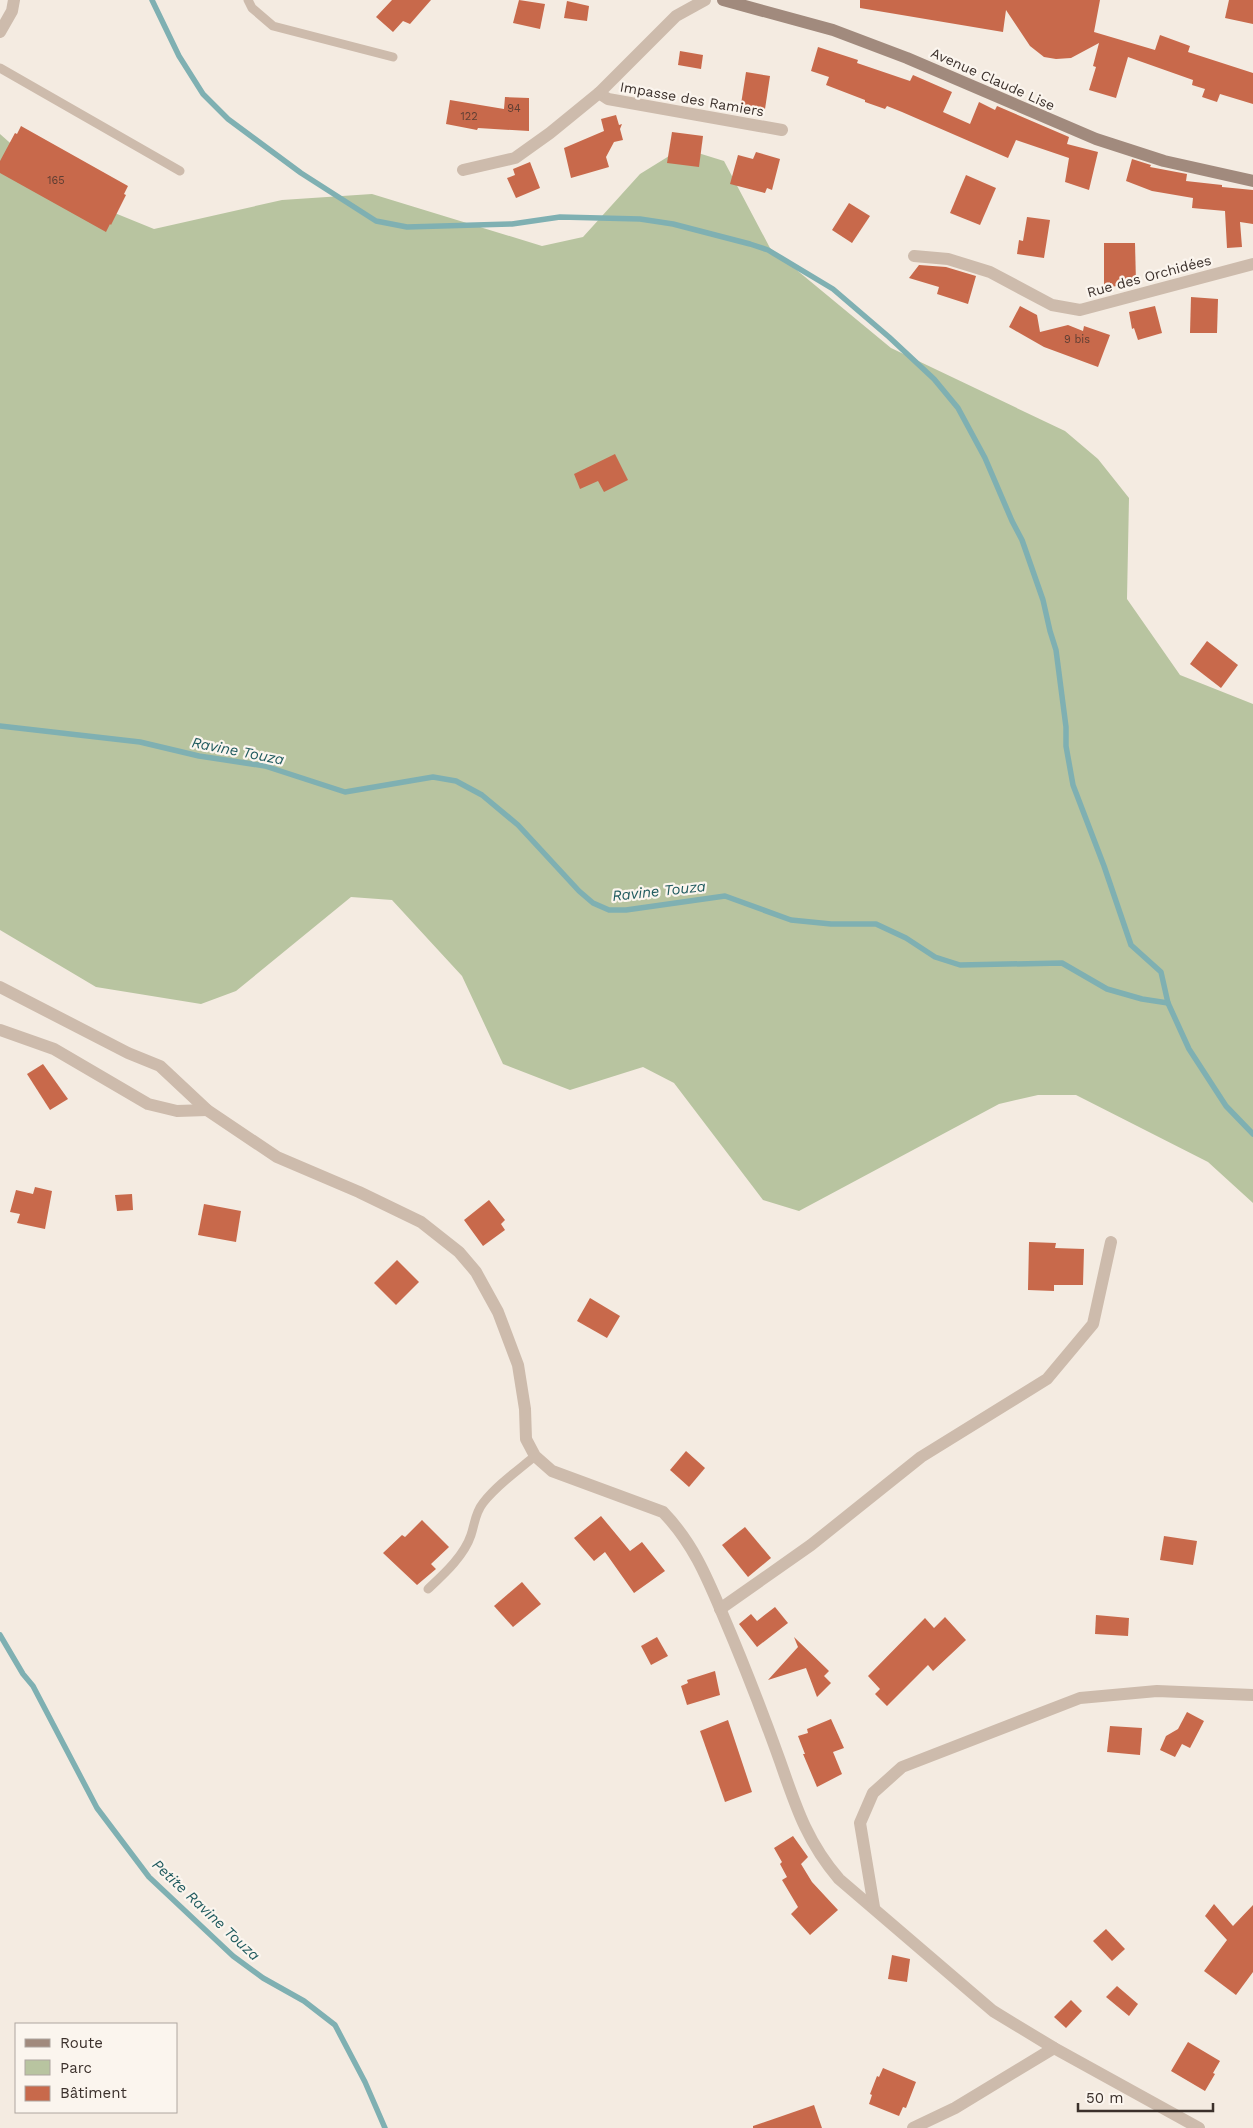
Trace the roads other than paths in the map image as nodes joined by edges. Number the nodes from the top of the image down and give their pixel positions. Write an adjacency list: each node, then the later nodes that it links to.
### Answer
1 (14, 0): 5 (street)
2 (248, 0): 6 (lane)
3 (704, 0): 8 (street, Impasse des Ramiers)
4 (723, 0): 12 (street, Avenue Claude Lise)
5 (0, 32)
6 (393, 57)
7 (0, 68): 11 (lane)
8 (599, 93): 9 (street, Impasse des Ramiers); 10 (street, Impasse des Ramiers)
9 (782, 130)
10 (463, 170)
11 (180, 171)
12 (1253, 181)
13 (914, 256): 14 (street, Rue des Orchidées)
14 (1253, 264)
15 (0, 987): 17 (street)
16 (0, 1030): 17 (street)
17 (207, 1110): 19 (street)
18 (1111, 1242): 21 (street)
19 (535, 1456): 20 (lane); 21 (street)
20 (428, 1588)
21 (720, 1609): 23 (street)
22 (1253, 1695): 23 (street)
23 (874, 1907): 24 (street)
24 (1054, 2048): 25 (street); 26 (street)
25 (913, 2128)
26 (1199, 2128)

